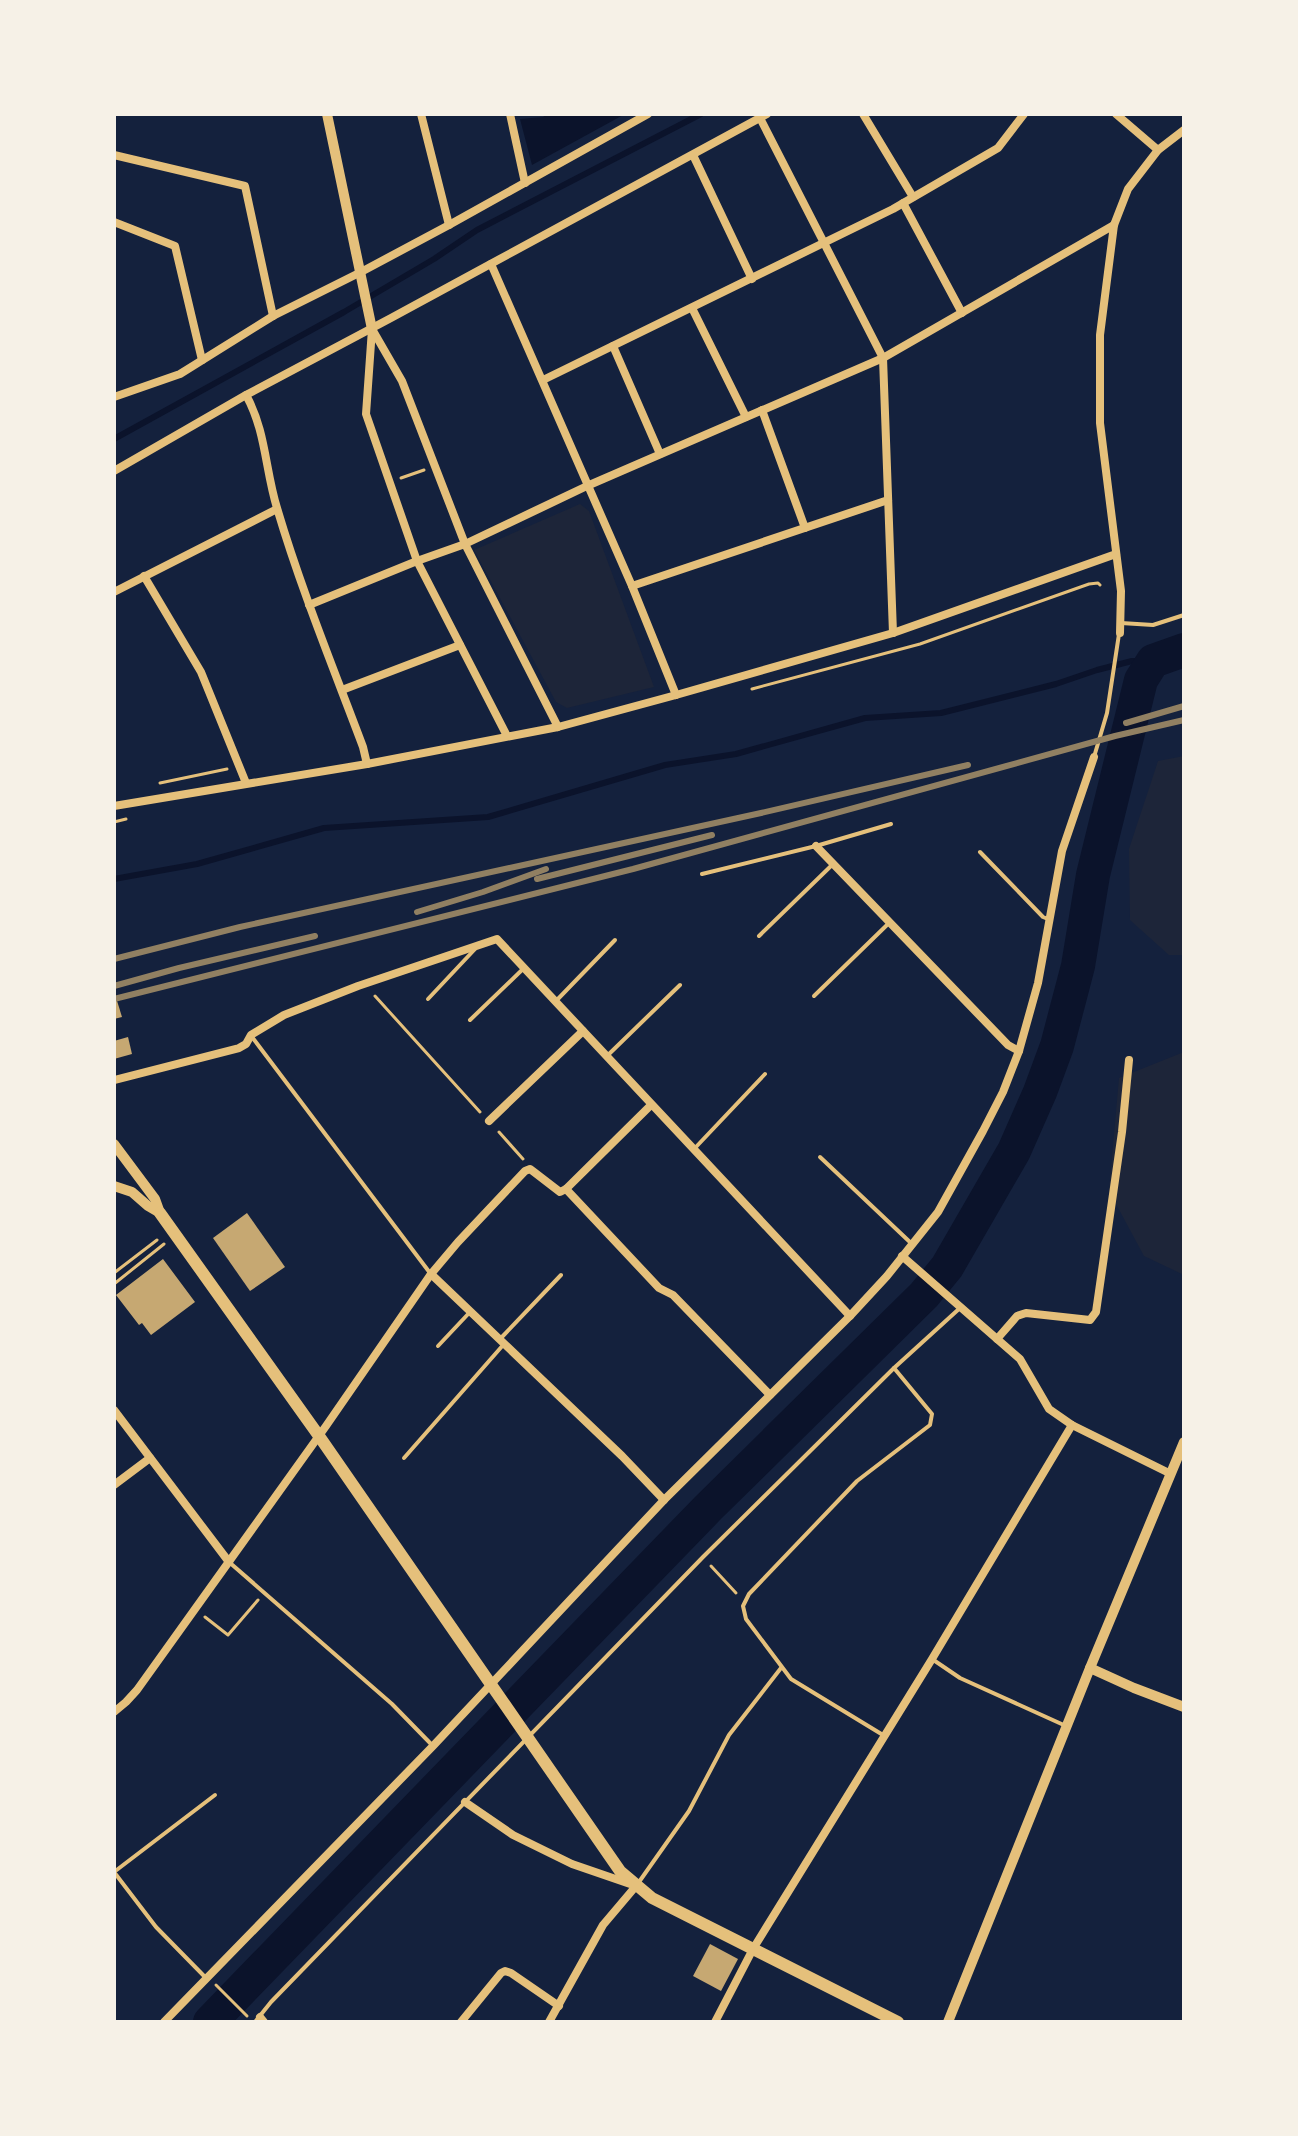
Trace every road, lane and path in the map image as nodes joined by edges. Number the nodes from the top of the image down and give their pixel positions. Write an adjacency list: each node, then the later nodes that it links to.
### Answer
1 (327, 114): 21 (street)
2 (421, 114): 17 (street)
3 (510, 114): 13 (street)
4 (648, 114): 13 (street)
5 (863, 114): 14 (street)
6 (1024, 114): 14 (street)
7 (1116, 114): 10 (street)
8 (764, 116): 12 (street); 19 (street)
9 (1184, 130): 10 (street)
10 (1158, 150): 18 (street)
11 (114, 155): 25 (street)
12 (693, 155): 20 (street); 22 (street)
13 (525, 183): 17 (street)
14 (913, 197): 15 (street)
15 (903, 203): 19 (street); 24 (street)
16 (114, 222): 29 (street)
17 (449, 225): 21 (street)
18 (1114, 225): 24 (street); 44 (street)
19 (825, 244): 22 (street); 28 (street)
20 (491, 264): 26 (street); 30 (street)
21 (361, 272): 25 (street); 26 (street)
22 (752, 279): 23 (street)
23 (692, 308): 27 (street); 34 (street)
24 (962, 313): 28 (street)
25 (273, 316): 29 (street)
26 (372, 329): 31 (street); 36 (street); 38 (street)
27 (613, 346): 30 (street); 35 (street)
28 (883, 358): 33 (street); 40 (street)
29 (202, 360): 32 (street)
30 (543, 380): 39 (street)
31 (246, 395): 37 (street); 41 (street)
32 (114, 397)
33 (762, 410): 34 (street); 42 (street)
34 (746, 417): 35 (street)
35 (660, 454): 39 (street)
36 (435, 466): 38 (path); 43 (street)
37 (114, 471)
38 (389, 483): 45 (street)
39 (587, 486): 43 (street); 48 (street)
40 (888, 500): 42 (street); 53 (street)
41 (277, 509): 46 (street); 50 (street)
42 (805, 528): 48 (street)
43 (465, 544): 45 (street); 58 (street)
44 (1116, 554): 52 (street); 53 (street)
45 (417, 561): 50 (street); 54 (street)
46 (144, 576): 49 (street); 62 (street)
47 (1100, 585): 55 (path)
48 (632, 586): 57 (street)
49 (114, 592)
50 (309, 605): 56 (street)
51 (1184, 615): 52 (lane)
52 (1120, 628): 60 (lane)
53 (893, 633): 57 (street)
54 (460, 645): 56 (street); 59 (street)
55 (890, 652)
56 (342, 690): 61 (street)
57 (676, 695): 58 (street)
58 (558, 727): 59 (street)
59 (507, 736): 61 (street)
60 (1094, 757): 69 (street)
61 (367, 764): 62 (street)
62 (246, 783): 63 (street)
63 (116, 805)
64 (891, 824): 65 (lane)
65 (816, 846): 67 (street); 68 (lane)
66 (980, 852): 69 (lane)
67 (833, 865): 70 (street); 71 (lane)
68 (702, 874)
69 (1050, 921): 83 (street)
70 (889, 923): 77 (lane); 83 (street)
71 (759, 936)
72 (615, 940): 79 (lane)
73 (480, 945): 74 (street); 75 (street); 78 (lane)
74 (524, 968): 79 (street); 80 (lane)
75 (364, 984): 82 (street); 89 (path)
76 (680, 985): 84 (lane)
77 (814, 996)
78 (428, 999)
79 (555, 1002): 81 (street)
80 (470, 1020)
81 (583, 1031): 84 (street); 89 (street)
82 (251, 1035): 87 (street); 102 (lane)
83 (1019, 1051): 98 (street)
84 (607, 1057): 88 (street)
85 (1129, 1060): 108 (street)
86 (765, 1074): 91 (lane)
87 (114, 1080)
88 (651, 1105): 91 (street); 95 (street)
89 (489, 1121): 93 (path)
90 (114, 1144): 96 (street)
91 (694, 1150): 107 (street)
92 (820, 1157): 98 (lane)
93 (530, 1169): 95 (street); 102 (street)
94 (114, 1186): 96 (street)
95 (566, 1189): 112 (street)
96 (160, 1213): 115 (main road)
97 (157, 1240): 101 (path)
98 (912, 1244): 100 (street)
99 (162, 1246): 104 (path)
100 (902, 1256): 105 (street); 107 (street)
101 (114, 1273)
102 (431, 1274): 106 (street); 115 (street)
103 (561, 1275): 109 (lane)
104 (114, 1284)
105 (957, 1305): 108 (street); 111 (lane)
106 (470, 1312): 109 (street); 110 (lane)
107 (850, 1316): 112 (street)
108 (997, 1339): 114 (street)
109 (502, 1342): 119 (lane); 122 (street)
110 (438, 1346)
111 (894, 1368): 123 (lane); 126 (lane)
112 (770, 1395): 122 (street)
113 (114, 1410): 118 (street)
114 (1072, 1425): 120 (street); 128 (street)
115 (319, 1436): 124 (street); 131 (main road)
116 (1184, 1442): 117 (street)
117 (1181, 1457): 120 (street)
118 (150, 1458): 121 (street); 124 (street)
119 (404, 1458)
120 (1171, 1474): 130 (street)
121 (114, 1485)
122 (664, 1500): 131 (street)
123 (703, 1557): 126 (path); 135 (lane)
124 (229, 1562): 125 (lane); 127 (street)
125 (265, 1592): 127 (path); 137 (lane)
126 (744, 1601): 129 (lane)
127 (195, 1609): 133 (street)
128 (932, 1659): 134 (lane); 136 (street)
129 (781, 1668): 136 (lane); 141 (lane)
130 (1090, 1668): 132 (street); 134 (street)
131 (495, 1689): 135 (main road); 137 (street)
132 (1184, 1707)
133 (114, 1712)
134 (1067, 1726): 152 (street)
135 (526, 1734): 139 (lane); 141 (main road)
136 (885, 1736): 142 (street)
137 (433, 1746): 143 (street)
138 (215, 1795): 140 (lane)
139 (465, 1802): 141 (street); 146 (lane)
140 (114, 1872): 143 (lane)
141 (636, 1886): 142 (main road); 144 (street)
142 (753, 1949): 150 (street); 151 (main road)
143 (210, 1981): 145 (path); 147 (street)
144 (559, 2006): 148 (street); 149 (street)
145 (249, 2018)
146 (260, 2020)
147 (164, 2022)
148 (461, 2022)
149 (549, 2022)
150 (715, 2022)
151 (898, 2022)
152 (948, 2022)

